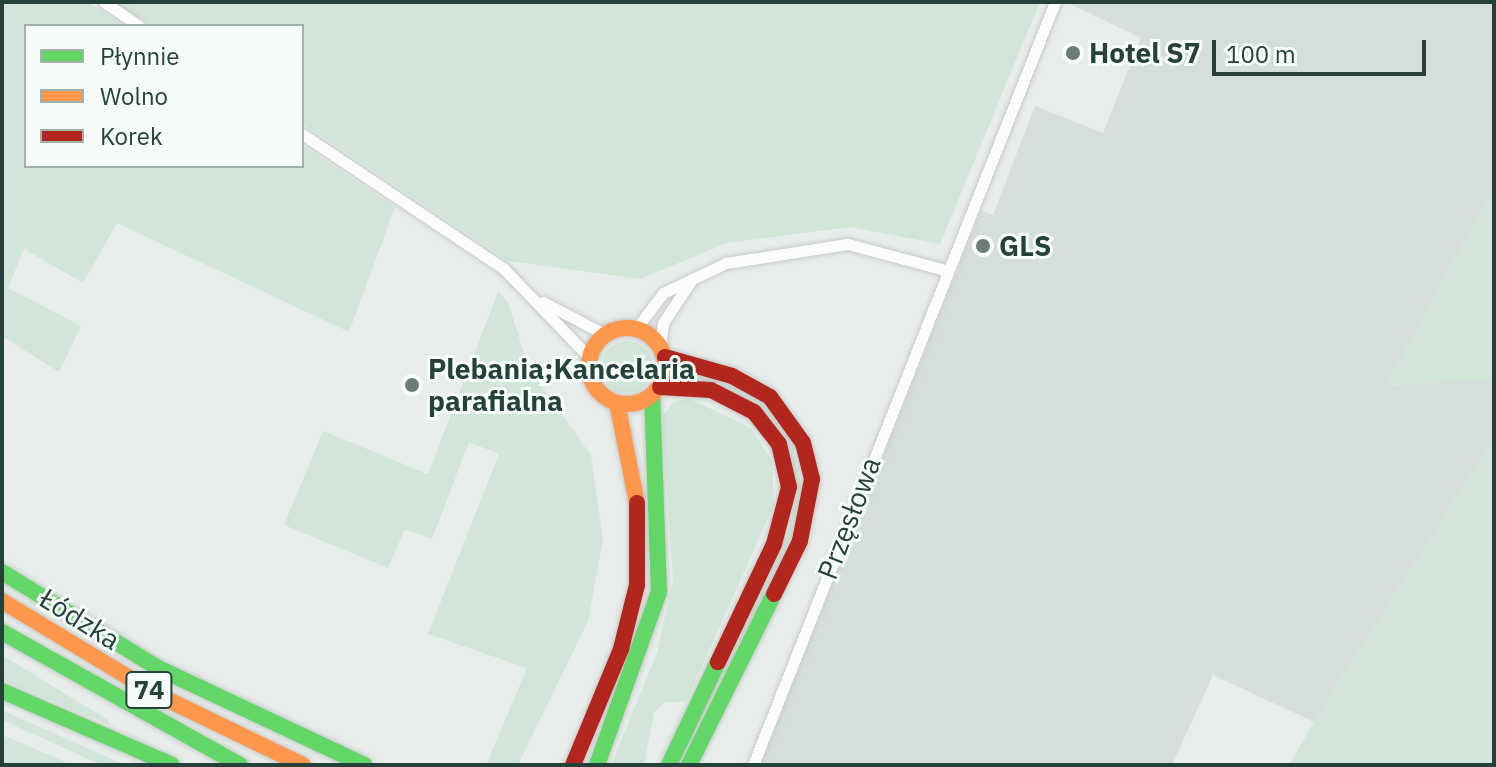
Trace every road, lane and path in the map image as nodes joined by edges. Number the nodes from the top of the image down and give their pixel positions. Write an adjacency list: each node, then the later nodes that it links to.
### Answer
1 (1055, 2): 5 (street, Przęsłowa)
2 (105, 3): 3 (street)
3 (136, 24)
4 (304, 135): 7 (street)
5 (945, 270): 6 (street); 26 (street, Przęsłowa)
6 (694, 277): 8 (street); 10 (street)
7 (542, 302): 9 (street); 11 (street)
8 (636, 329): 9 (main road); 10 (main road)
9 (606, 335): 11 (main road)
10 (662, 351): 12 (main road); 25 (main road)
11 (590, 358): 13 (main road)
12 (656, 392): 13 (main road); 23 (main road); 24 (main road)
13 (617, 403): 22 (main road)
14 (2, 572): 21 (main road, 74)
15 (2, 601): 20 (main road, Łódzka / 74)
16 (2, 632): 19 (main road, Łódzka / 74)
17 (2, 691): 18 (main road)
18 (172, 765)
19 (240, 765)
20 (303, 765)
21 (364, 765)
22 (573, 765)
23 (597, 765)
24 (669, 765)
25 (689, 765)
26 (753, 765)

